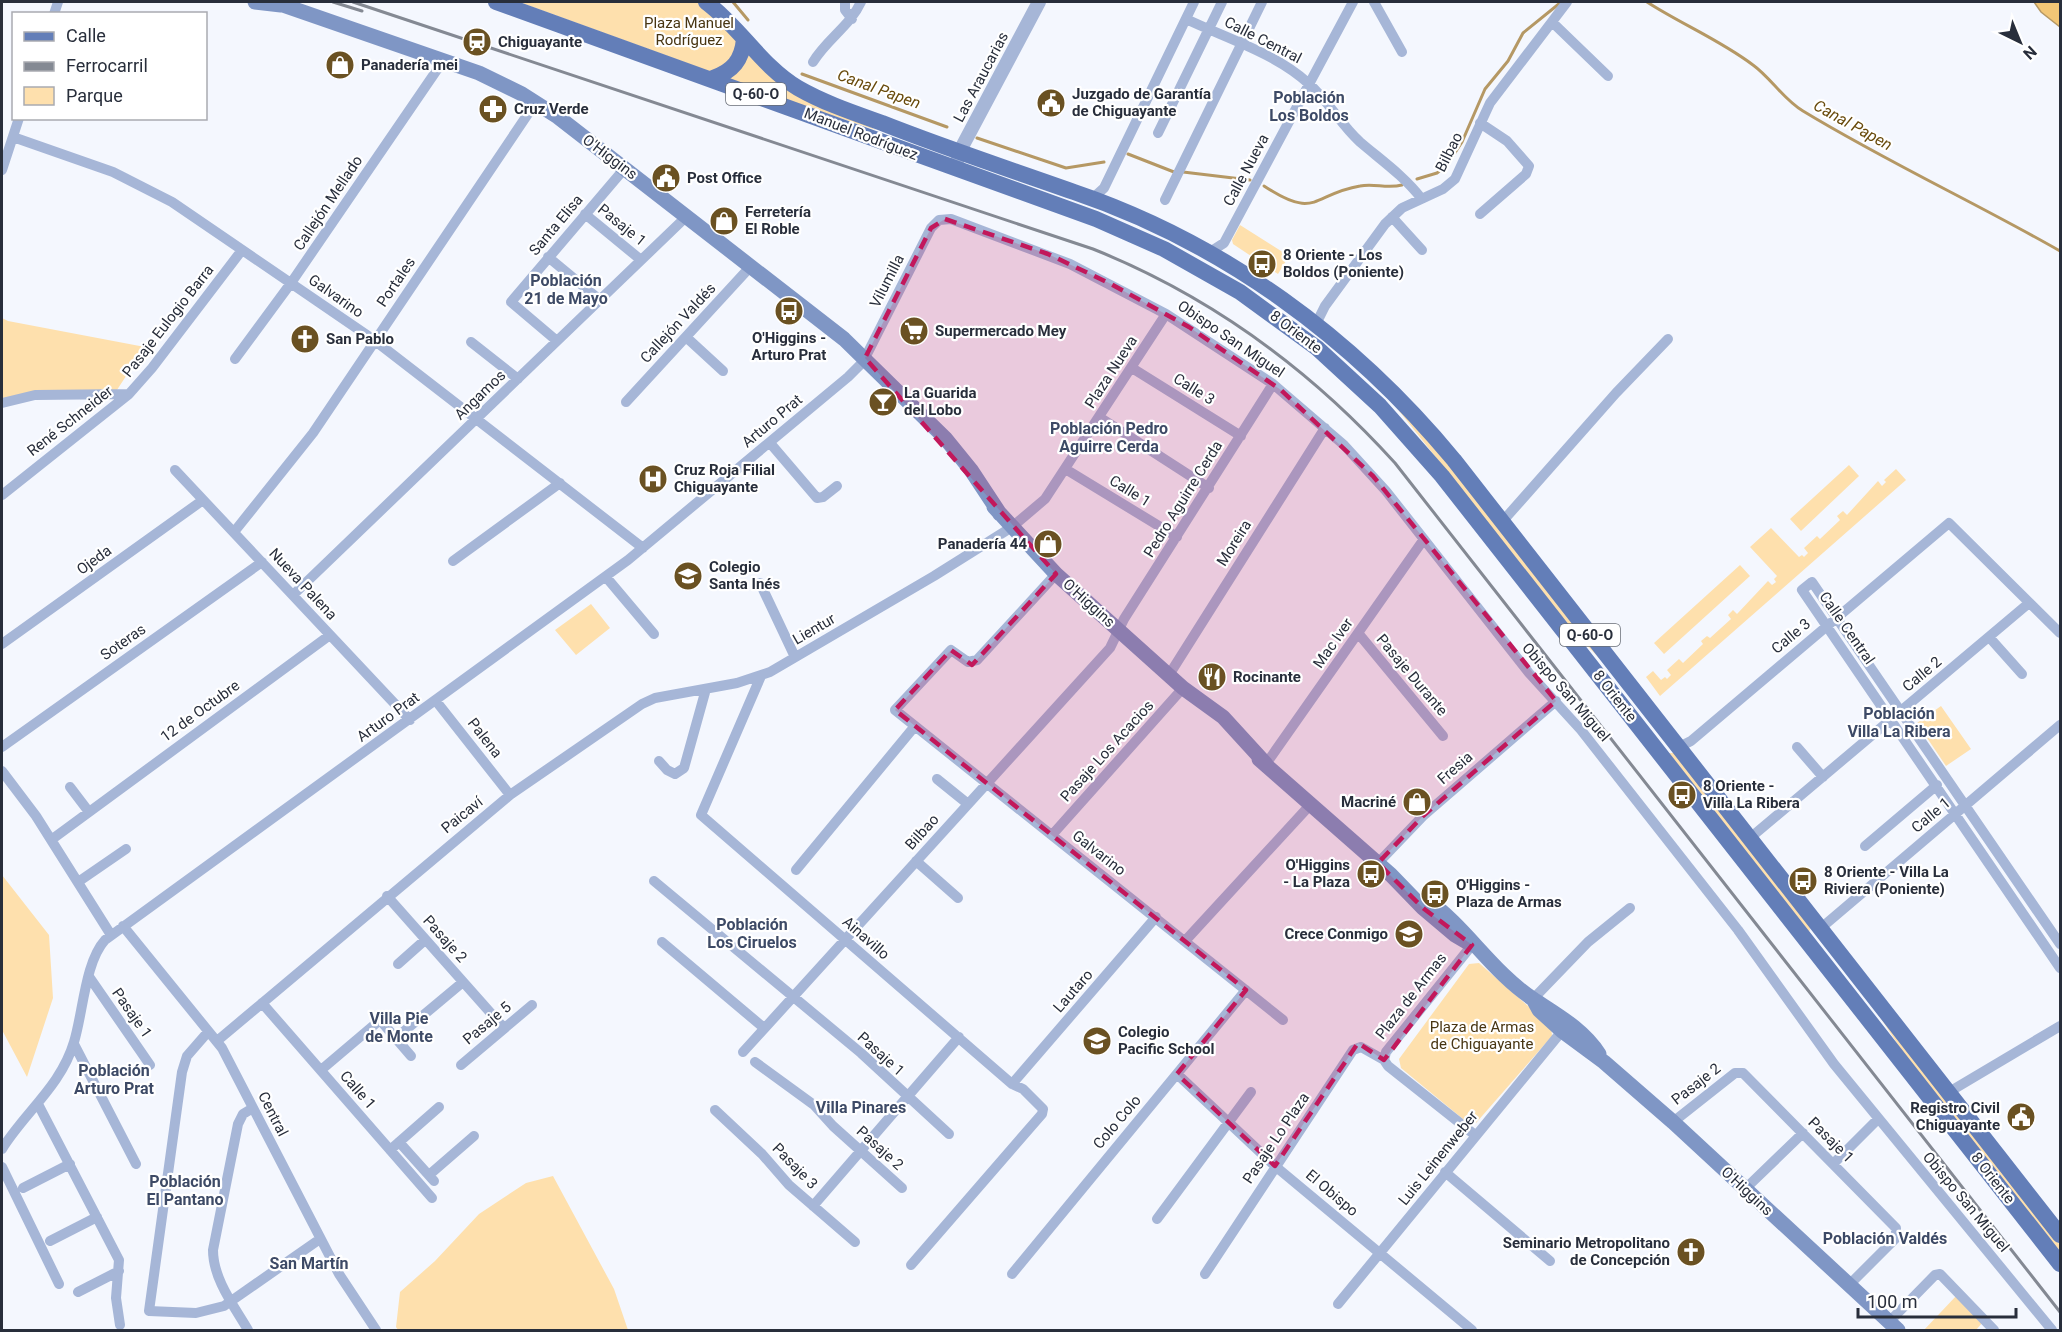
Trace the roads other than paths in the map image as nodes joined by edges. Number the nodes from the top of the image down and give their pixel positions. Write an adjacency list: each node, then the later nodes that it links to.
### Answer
1 (255, 2): 12 (main road, O'Higgins)
2 (496, 2): 24 (main road, Manuel Rodríguez / Q-60-O)
3 (706, 2): 18 (main road, Manuel Rodríguez / Q-60-O)
4 (845, 2): 14 (street)
5 (861, 2): 14 (street)
6 (1039, 2): 31 (street, Las Araucarias)
7 (1194, 2): 15 (street)
8 (1222, 2): 17 (street)
9 (1262, 2): 19 (street)
10 (1353, 2): 25 (street, Calle Nueva)
11 (1374, 2): 20 (street)
12 (277, 3): 21 (main road, O'Higgins)
13 (1564, 6): 16 (street, Bilbao)
14 (852, 18): 22 (street)
15 (1186, 19): 17 (street, Calle Central); 34 (street)
16 (1552, 22): 23 (street); 28 (street, Bilbao)
17 (1209, 29): 19 (street, Calle Central); 29 (street)
18 (744, 39): 24 (main road); 31 (main road, Manuel Rodríguez / Q-60-O)
19 (1241, 45): 25 (street, Calle Central); 36 (street)
20 (1402, 52)
21 (442, 61): 26 (main road, O'Higgins); 49 (street, Callejón Mellado)
22 (813, 62)
23 (1608, 76)
24 (713, 78): 31 (main road, Manuel Rodríguez / Q-60-O)
25 (1309, 83): 35 (street, Calle Central); 44 (street, Calle Nueva)
26 (536, 102): 32 (main road, O'Higgins); 55 (street, Portales)
27 (18, 120): 30 (street)
28 (1480, 123): 35 (street, Bilbao); 38 (street)
29 (1158, 133)
30 (13, 137): 33 (street); 42 (street, Galvarino)
31 (957, 161): 34 (main road, 8 Oriente / Q-60-O); 47 (main road, 8 Oriente / Q-60-O)
32 (625, 168): 37 (street, Santa Elisa); 39 (main road, O'Higgins)
33 (2, 170)
34 (1092, 198): 44 (main road, 8 Oriente / Q-60-O)
35 (1421, 198): 40 (street, Bilbao)
36 (1165, 200)
37 (585, 214): 45 (street, Santa Elisa); 46 (street, Pasaje 1)
38 (1480, 214)
39 (687, 216): 46 (street, Angamos); 48 (main road, O'Higgins)
40 (1392, 217): 43 (street); 52 (street, Bilbao)
41 (939, 220): 51 (street, Obispo San Miguel); 59 (street, Vilumilla)
42 (242, 250): 49 (street, Galvarino); 65 (street, Pasaje Eulogio Barra)
43 (1422, 250)
44 (1210, 252): 47 (main road); 52 (main road, 8 Oriente / Q-60-O)
45 (549, 257): 50 (street); 56 (street, Santa Elisa)
46 (641, 260): 50 (street, Angamos)
47 (1185, 260): 58 (main road, 8 Oriente / Q-60-O)
48 (752, 266): 53 (street, Callejón Valdés); 59 (main road, O'Higgins)
49 (291, 283): 55 (street, Galvarino); 60 (street, Callejón Mellado)
50 (600, 300): 56 (street, Angamos)
51 (1166, 314): 61 (street, Plaza Nueva); 64 (street, Obispo San Miguel)
52 (1316, 324): 58 (main road); 80 (main road, 8 Oriente / Q-60-O)
53 (686, 337): 62 (street); 66 (street, Callejón Valdés)
54 (1668, 339): 80 (street)
55 (374, 340): 69 (street, Galvarino); 82 (street, Portales)
56 (557, 341): 63 (street, Angamos)
57 (471, 342): 63 (street)
58 (1317, 348): 116 (main road, 8 Oriente / Q-60-O)
59 (865, 358): 72 (street, Arturo Prat); 81 (main road, O'Higgins)
60 (234, 359)
61 (1132, 368): 68 (street, Plaza Nueva); 71 (street, Calle 3)
62 (723, 371)
63 (518, 379): 69 (street, Angamos)
64 (1273, 384): 70 (street, Obispo San Miguel); 71 (street, Pedro Aguirre Cerda)
65 (129, 394): 67 (street, Pasaje Eulogio Barra); 78 (street, René Schneider)
66 (626, 402)
67 (2, 403)
68 (1099, 417): 74 (street, Plaza Nueva); 77 (street)
69 (476, 419): 75 (street, Galvarino); 91 (street, Angamos)
70 (1325, 428): 84 (street, Obispo San Miguel); 103 (street, Moreira)
71 (1241, 436): 77 (street, Pedro Aguirre Cerda)
72 (770, 443): 76 (street); 85 (street, Arturo Prat)
73 (175, 470): 79 (street, Nueva Palena)
74 (1067, 470): 81 (street, Plaza Nueva); 83 (street, Calle 1)
75 (560, 483): 85 (street, Galvarino); 86 (street)
76 (837, 486)
77 (1209, 488): 83 (street, Pedro Aguirre Cerda)
78 (2, 495)
79 (203, 500): 82 (street, Nueva Palena); 101 (street, Ojeda)
80 (1502, 522): 118 (main road, 8 Oriente / Q-60-O)
81 (1012, 527): 88 (main road, O'Higgins); 102 (street, Lientur)
82 (234, 532): 87 (street, Nueva Palena)
83 (1177, 537): 95 (street, Pedro Aguirre Cerda)
84 (1424, 539): 96 (street, Mac Iver); 109 (street, Obispo San Miguel)
85 (643, 549): 89 (street, Arturo Prat)
86 (453, 561)
87 (262, 562): 91 (street, Nueva Palena); 117 (street, Soteras)
88 (1056, 574): 95 (main road, O'Higgins); 114 (street, Galvarino)
89 (606, 577): 98 (street); 108 (street, Arturo Prat)
90 (760, 584): 102 (street)
91 (293, 596): 99 (street, Nueva Palena)
92 (2029, 603): 93 (street, Calle 3); 97 (street); 100 (street, Calle 2)
93 (1836, 618): 94 (street, Calle 3); 94 (street, Calle Central); 110 (street, Calle Central)
94 (1826, 626): 111 (street, Calle Central); 118 (street, Calle 3)
95 (1120, 631): 103 (main road, O'Higgins); 125 (street, Bilbao)
96 (1358, 633): 115 (street, Pasaje Durante); 121 (street, Mac Iver)
97 (2061, 633)
98 (654, 634)
99 (330, 635): 112 (street, Nueva Palena); 132 (street, 12 de Octubre)
100 (1989, 637): 104 (street); 110 (street, Calle 2)
101 (2, 645)
102 (795, 657): 105 (street, Lientur)
103 (1169, 675): 106 (main road, O'Higgins)
104 (2022, 675)
105 (761, 676): 107 (street, Paicaví); 153 (street, Ainavillo)
106 (1184, 688): 121 (main road, O'Higgins); 134 (street, Pasaje Los Acacios)
107 (706, 689): 120 (street); 128 (street, Paicaví)
108 (436, 701): 112 (street, Arturo Prat); 128 (street, Palena)
109 (1556, 701): 141 (street, Fresia); 197 (street, Obispo San Miguel)
110 (1901, 712): 111 (street, Calle 2); 131 (street, Calle Central)
111 (1892, 719): 123 (street, Calle 2); 126 (street, Calle Central)
112 (410, 720): 150 (street, Arturo Prat)
113 (2061, 725): 131 (street, Calle 1)
114 (915, 726): 125 (street, Galvarino); 143 (street)
115 (1443, 736)
116 (1650, 740): 118 (main road); 160 (main road, 8 Oriente / Q-60-O)
117 (2, 747)
118 (1679, 747): 135 (main road, 8 Oriente / Q-60-O)
119 (1797, 747): 123 (street)
120 (660, 761)
121 (1266, 764): 130 (main road, O'Higgins)
122 (2, 771): 136 (street)
123 (1823, 777): 135 (street, Calle 2)
124 (937, 779): 129 (street)
125 (986, 783): 129 (street, Bilbao); 134 (street, Galvarino)
126 (1936, 785): 133 (street, Calle Central); 137 (street)
127 (70, 788): 132 (street)
128 (510, 795): 146 (street, Paicaví)
129 (968, 804): 140 (street, Bilbao)
130 (1311, 804): 141 (main road, O'Higgins); 155 (street)
131 (1966, 805): 133 (street, Calle 1); 139 (street, Calle Central)
132 (88, 812): 136 (street, 12 de Octubre)
133 (1956, 814): 142 (street, Calle Central); 151 (street, Calle 1)
134 (1052, 835): 149 (street, Galvarino)
135 (1750, 838): 151 (main road, 8 Oriente / Q-60-O)
136 (51, 840): 145 (street)
137 (1866, 846)
138 (126, 849): 145 (street)
139 (2002, 858): 142 (street); 157 (street, Calle Central)
140 (916, 861): 147 (street); 153 (street, Bilbao)
141 (1378, 863): 158 (main road, O'Higgins)
142 (1991, 865): 159 (street, Calle Central)
143 (796, 870)
144 (654, 881): 166 (street)
145 (78, 882): 152 (street)
146 (387, 896): 154 (street, Pasaje 2); 168 (street, Paicaví)
147 (958, 898)
148 (1630, 908): 167 (street)
149 (1156, 917): 155 (street, Galvarino); 189 (street, Lautaro)
150 (123, 926): 152 (street, Arturo Prat); 175 (street, Central)
151 (1821, 928): 160 (main road); 191 (main road, 8 Oriente / Q-60-O)
152 (111, 935): 163 (street, Arturo Prat)
153 (845, 939): 166 (street, Bilbao); 177 (street, Ainavillo)
154 (426, 940): 161 (street); 164 (street, Pasaje 2)
155 (1185, 941): 165 (street, Galvarino)
156 (662, 942): 174 (street)
157 (2061, 944)
158 (1472, 945): 167 (main road, O'Higgins); 182 (street, Plaza de Armas)
159 (2057, 955): 162 (street, Calle Central)
160 (1819, 956): 227 (main road, 8 Oriente / Q-60-O)
161 (398, 964)
162 (2061, 968)
163 (90, 978): 179 (street, Arturo Prat); 184 (street, Pasaje 1)
164 (463, 982): 173 (street, Pasaje 2); 176 (street)
165 (1246, 990): 170 (street, Galvarino); 188 (street, Colo Colo)
166 (792, 997): 174 (street, Bilbao); 192 (street, Pasaje 1)
167 (1533, 999): 171 (main road, O'Higgins)
168 (262, 1003): 178 (street, Paicaví); 186 (street, Calle 1)
169 (532, 1005): 173 (street, Pasaje 5)
170 (1283, 1020)
171 (1562, 1024): 198 (main road, O'Higgins); 202 (street, Luis Leinenweber)
172 (2061, 1026): 191 (street)
173 (504, 1028): 185 (street, Pasaje 5)
174 (764, 1028): 180 (street, Bilbao)
175 (207, 1033): 178 (street, Central); 235 (street)
176 (396, 1038): 181 (street); 186 (street)
177 (959, 1038): 189 (street, Ainavillo); 192 (street)
178 (217, 1041): 195 (street, Central)
179 (74, 1044): 193 (street, Arturo Prat); 209 (street)
180 (743, 1052)
181 (411, 1056)
182 (1384, 1060): 202 (street, Plaza de Armas); 211 (street, Pasaje Lo Plaza)
183 (755, 1062): 207 (street, Pasaje 2)
184 (150, 1065)
185 (461, 1065)
186 (321, 1070): 206 (street, Calle 1)
187 (1739, 1071): 198 (street, Pasaje 2); 200 (street, Pasaje 1)
188 (1177, 1074): 199 (street, El Obispo); 230 (street, Colo Colo)
189 (1012, 1084): 228 (street, Ainavillo)
190 (1251, 1092): 199 (street)
191 (1949, 1092): 221 (main road, 8 Oriente / Q-60-O)
192 (907, 1097): 201 (street, Pasaje 1); 207 (street)
193 (38, 1104): 205 (street, Arturo Prat); 208 (street)
194 (439, 1107): 204 (street)
195 (253, 1108): 222 (street, Central); 235 (street)
196 (715, 1110): 218 (street, Pasaje 3)
197 (1878, 1119): 210 (street); 243 (street, Obispo San Miguel)
198 (1673, 1122): 216 (main road, O'Higgins)
199 (1229, 1123): 211 (street, El Obispo); 220 (street)
200 (1803, 1133): 210 (street, Pasaje 1); 216 (street)
201 (949, 1134)
202 (1475, 1135): 213 (street, Luis Leinenweber)
203 (474, 1136): 204 (street)
204 (399, 1142): 206 (street)
205 (2, 1149)
206 (390, 1150): 217 (street, Calle 1)
207 (860, 1151): 215 (street, Pasaje 2); 218 (street)
208 (70, 1164): 214 (street); 219 (street)
209 (136, 1164)
210 (1833, 1164): 233 (street, Pasaje 1)
211 (1275, 1166): 225 (street, El Obispo); 231 (street, Pasaje Lo Plaza)
212 (2, 1167): 232 (street)
213 (1446, 1172): 225 (street, Luis Leinenweber); 226 (street)
214 (23, 1188)
215 (902, 1188)
216 (1745, 1189): 233 (main road, O'Higgins)
217 (432, 1198)
218 (813, 1206): 224 (street, Pasaje 3)
219 (97, 1216): 223 (street); 229 (street)
220 (1157, 1219)
221 (2061, 1234)
222 (320, 1239): 235 (street); 240 (street, Central)
223 (50, 1240)
224 (855, 1242)
225 (1379, 1252): 236 (street, Luis Leinenweber); 241 (street, El Obispo)
226 (1550, 1261)
227 (2061, 1264)
228 (911, 1265)
229 (119, 1271): 234 (street); 237 (street)
230 (1012, 1274)
231 (1205, 1274)
232 (59, 1284)
233 (1849, 1285): 238 (main road, O'Higgins)
234 (78, 1292)
235 (231, 1301): 239 (street)
236 (1338, 1304)
237 (120, 1325)
238 (1893, 1328): 242 (street)
239 (248, 1330)
240 (376, 1330)
241 (1472, 1330)
242 (1991, 1330)
243 (2052, 1330)

